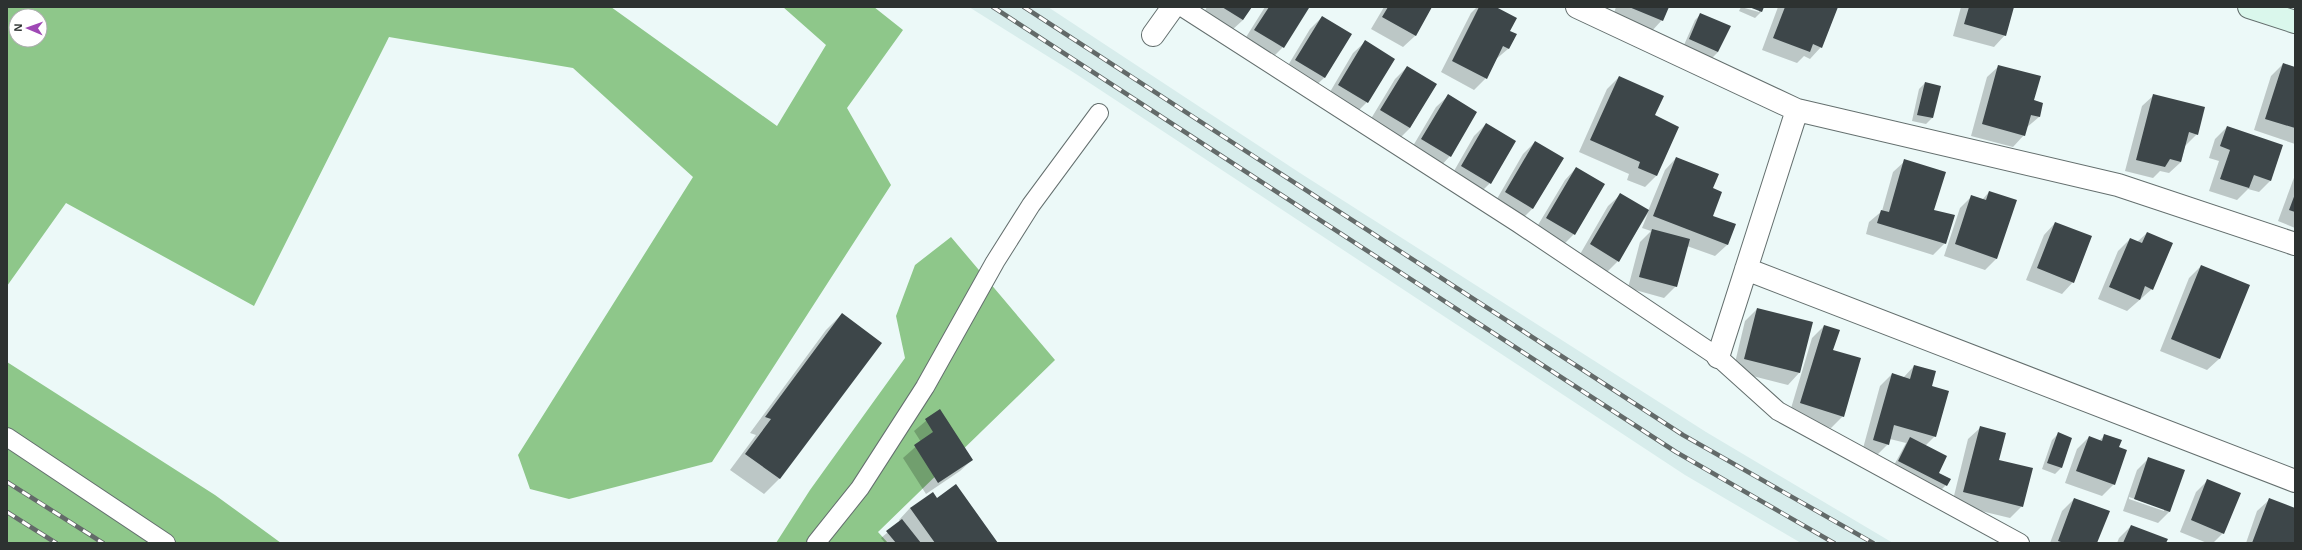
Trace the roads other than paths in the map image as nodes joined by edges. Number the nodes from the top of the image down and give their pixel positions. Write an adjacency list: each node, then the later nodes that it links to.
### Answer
1 (1173, 7): 6 (street)
2 (1182, 7): 11 (lane)
3 (1577, 7): 7 (street)
4 (2249, 7): 5 (main road)
5 (2295, 22)
6 (1153, 36)
7 (1796, 110): 9 (street); 10 (street)
8 (1099, 113): 15 (lane)
9 (2295, 244)
10 (1746, 269): 11 (street); 13 (street)
11 (1718, 357): 16 (lane)
12 (7, 437): 14 (lane)
13 (2295, 481)
14 (166, 543)
15 (816, 543)
16 (2020, 543)

